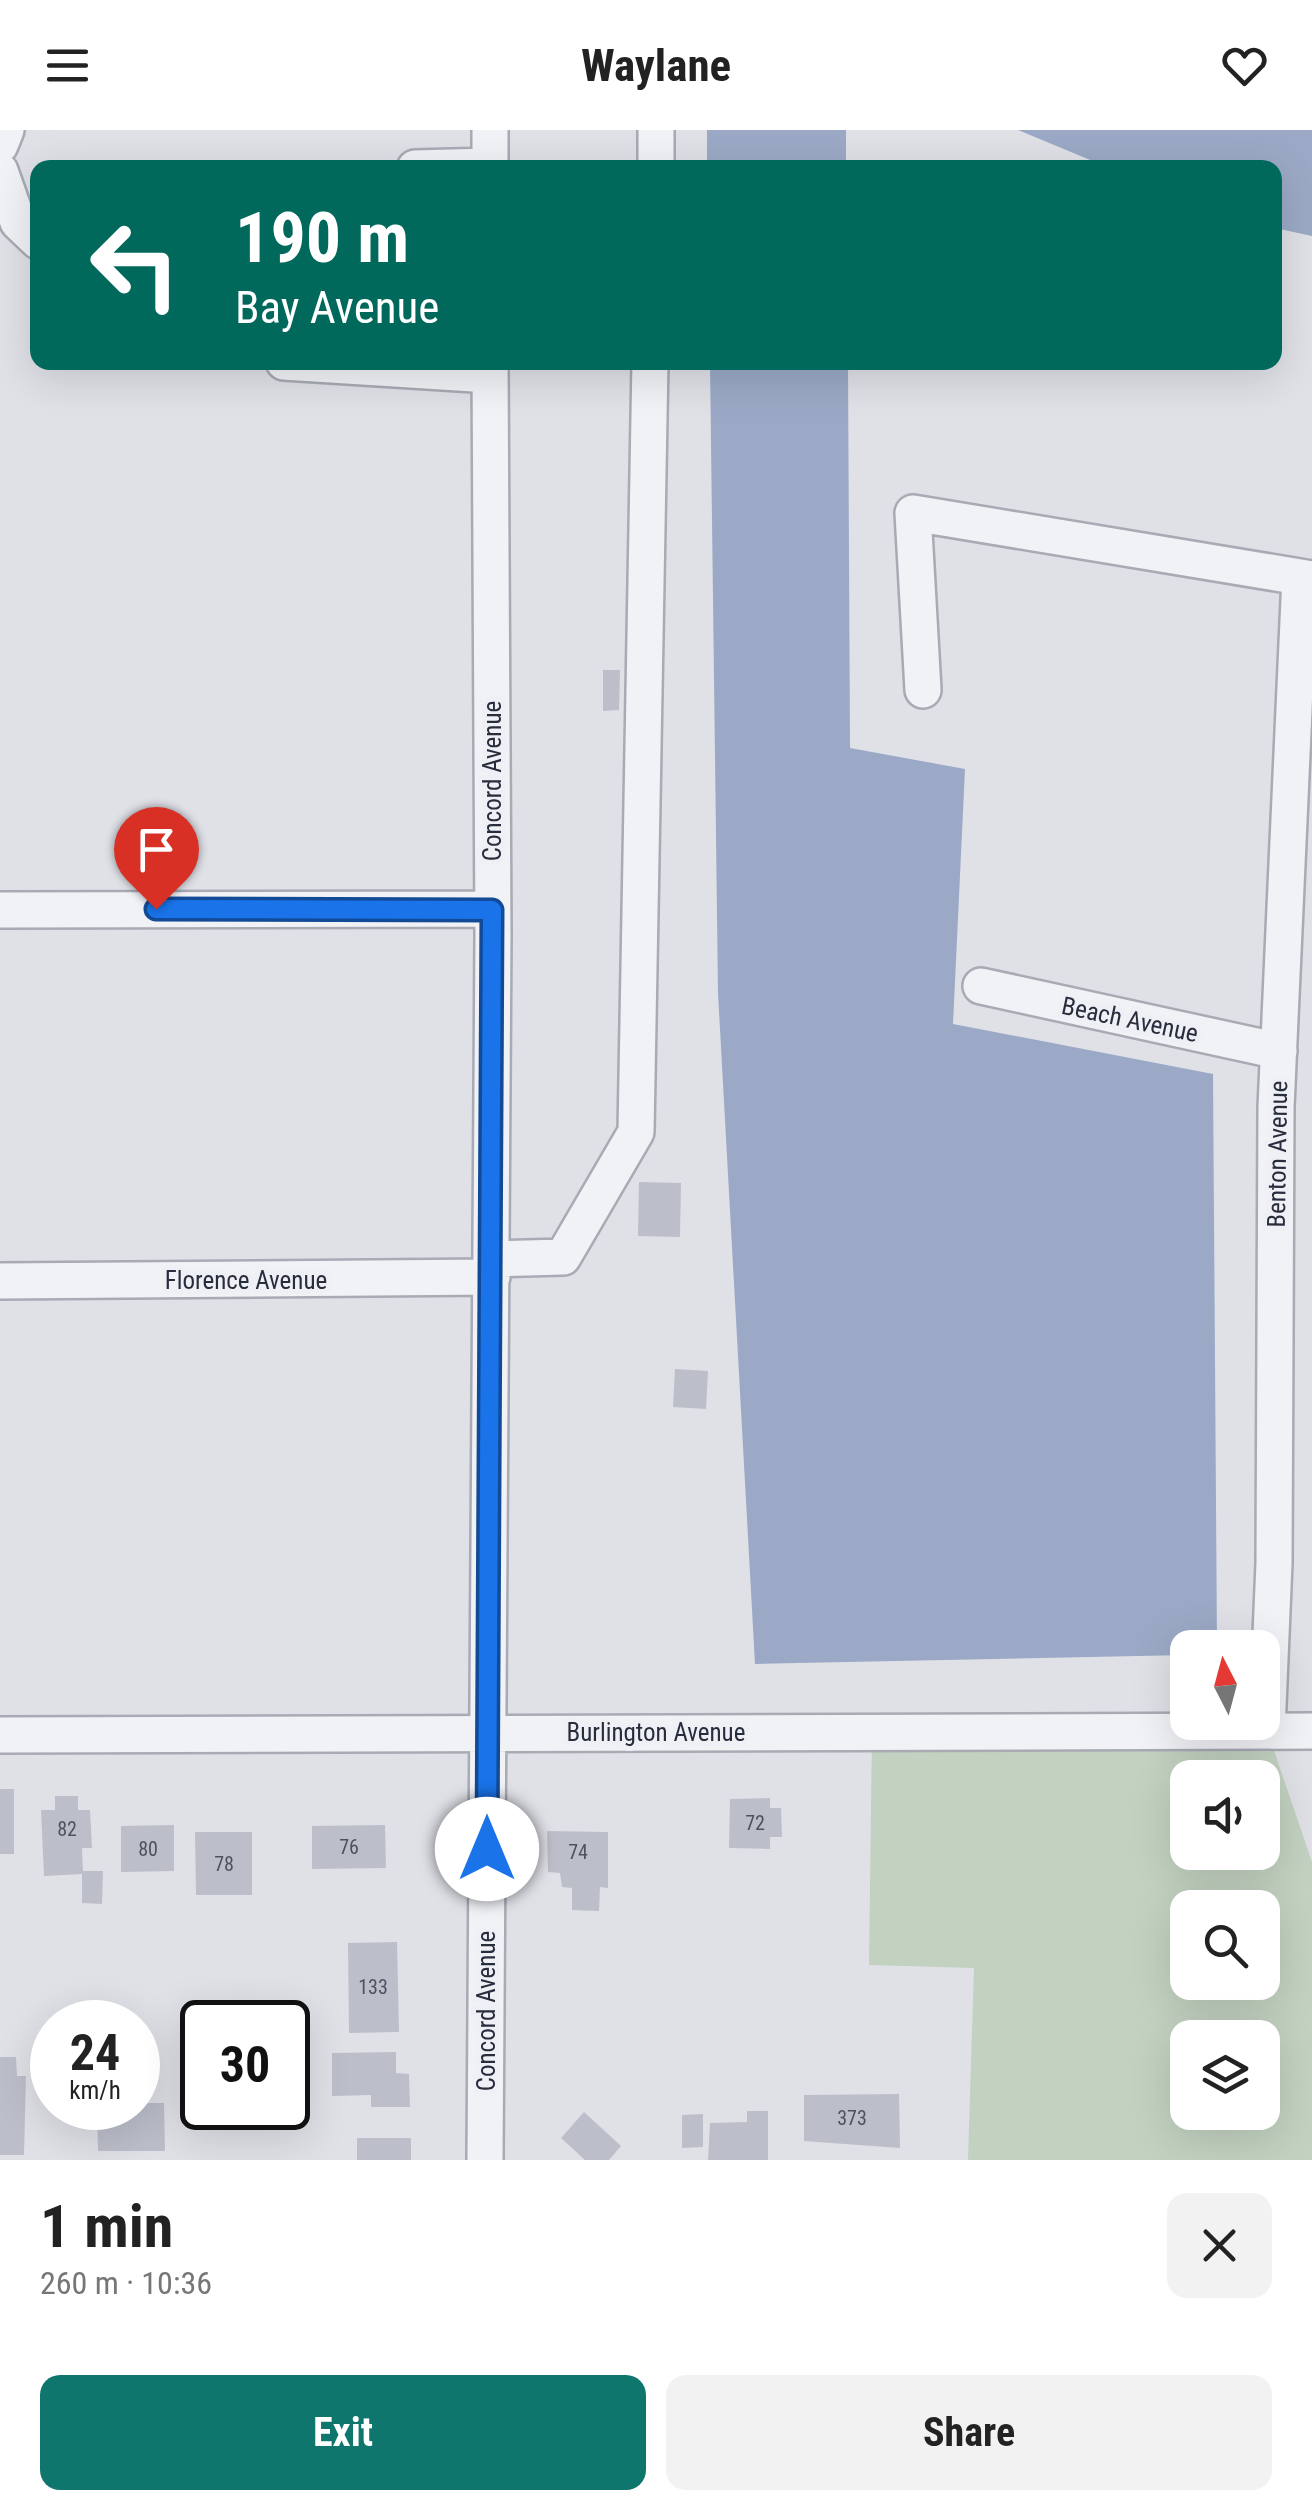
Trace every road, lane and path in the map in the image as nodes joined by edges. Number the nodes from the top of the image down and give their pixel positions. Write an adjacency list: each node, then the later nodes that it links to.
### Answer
1 (6, 130): 4 (street)
2 (490, 130): 5 (street)
3 (656, 130): 6 (street)
4 (0, 145)
5 (490, 160)
6 (656, 160)
7 (0, 171): 8 (street)
8 (30, 233)
9 (490, 370): 14 (street, Concord Avenue)
10 (650, 370): 17 (street, Florence Avenue)
11 (1306, 578): 12 (street); 16 (street, Benton Avenue)
12 (923, 690)
13 (0, 910): 14 (street)
14 (492, 910): 17 (street, Concord Avenue)
15 (981, 986): 16 (street, Beach Avenue)
16 (1279, 1051): 19 (street, Benton Avenue)
17 (492, 1268): 18 (street, Florence Avenue); 23 (street, Concord Avenue)
18 (0, 1282)
19 (1271, 1630)
20 (1170, 1730): 23 (street, Burlington Avenue)
21 (1280, 1730): 22 (street, Burlington Avenue)
22 (1312, 1731)
23 (488, 1733): 24 (street, Burlington Avenue); 25 (street, Concord Avenue)
24 (0, 1735)
25 (485, 2160)

